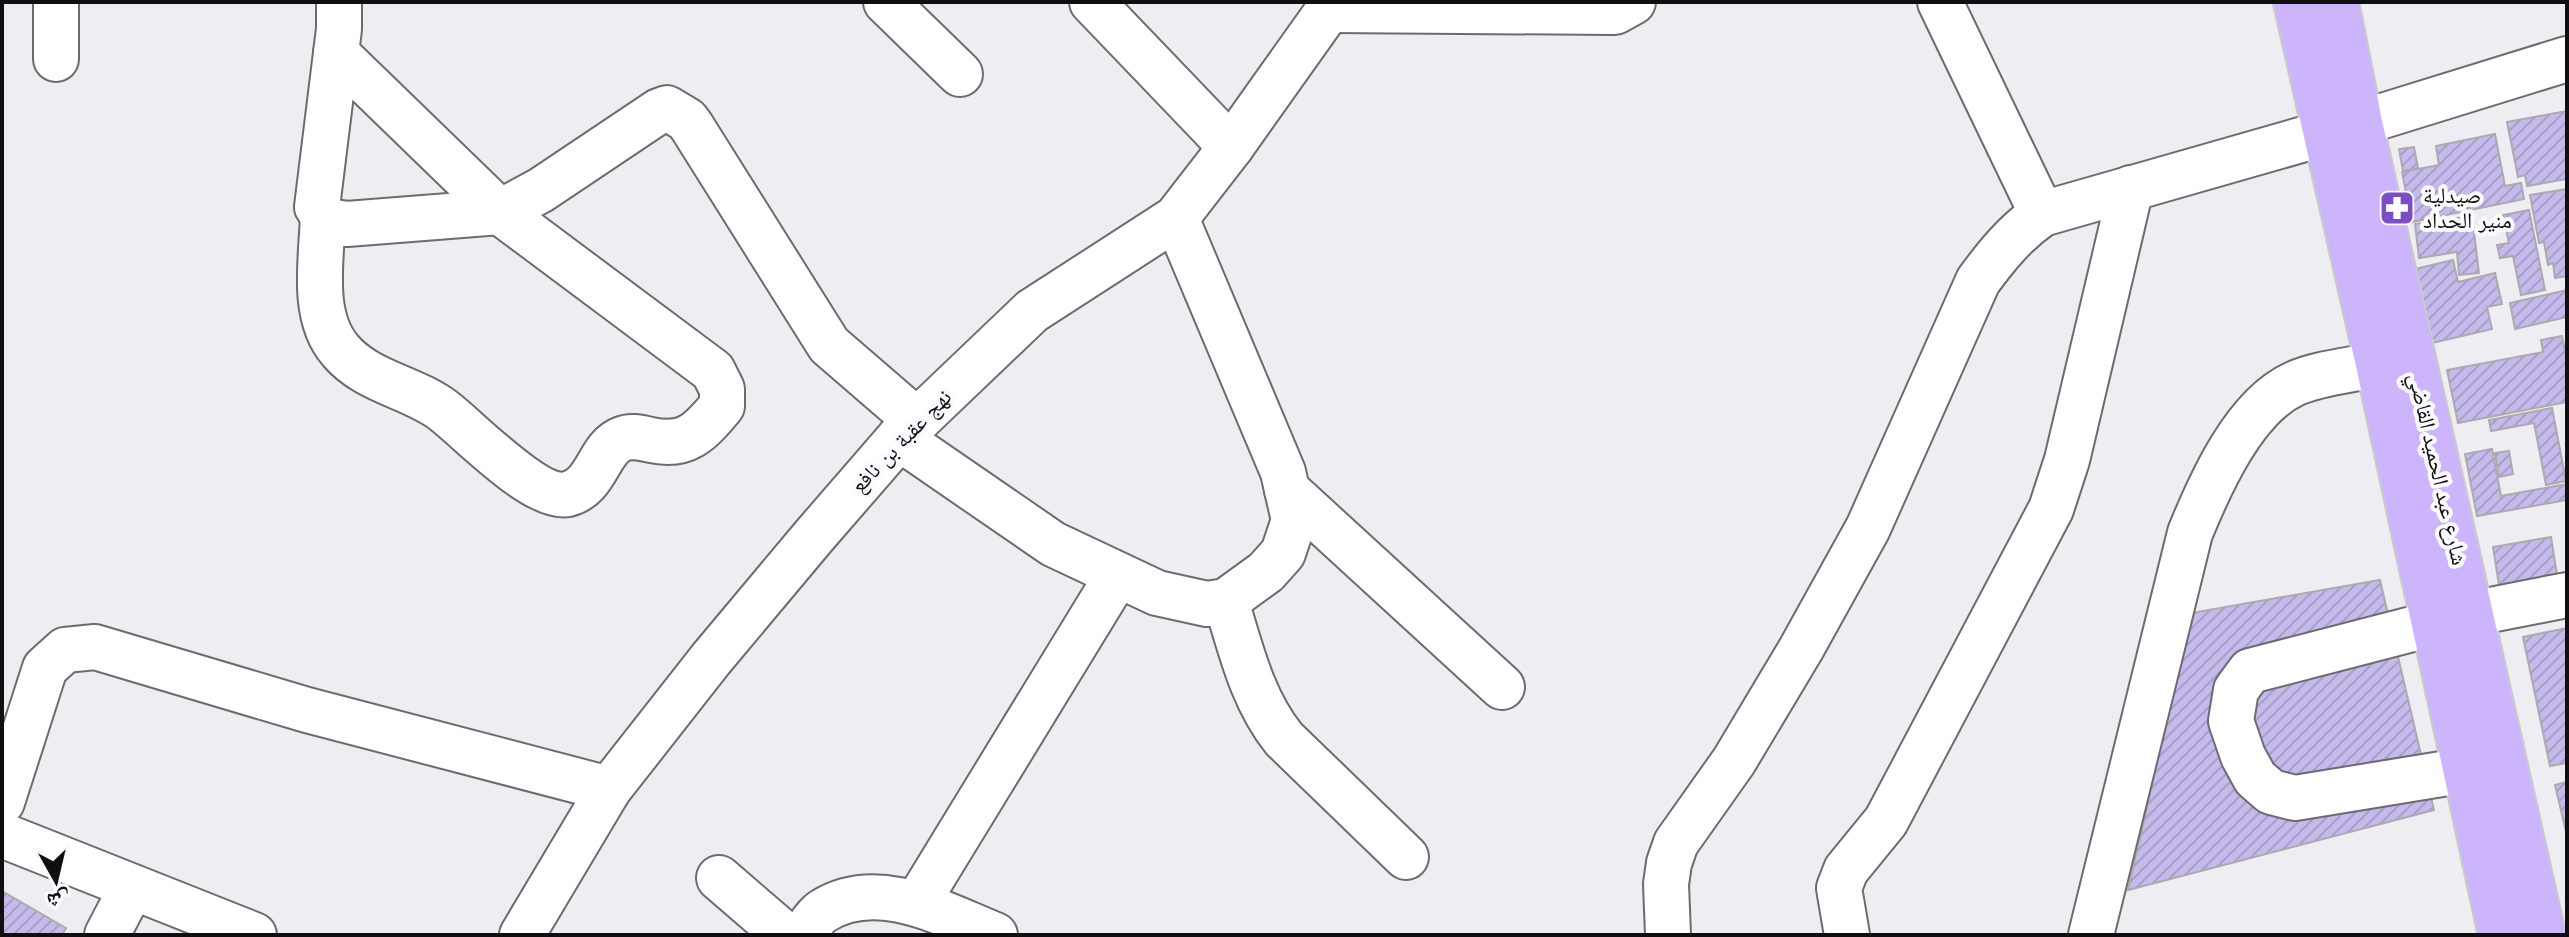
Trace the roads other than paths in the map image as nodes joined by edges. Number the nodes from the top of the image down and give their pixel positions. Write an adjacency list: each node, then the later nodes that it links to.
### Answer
1 (56, 2): 12 (street)
2 (339, 2): 11 (street)
3 (886, 2): 14 (street)
4 (1092, 2): 16 (street)
5 (1633, 2): 10 (street)
6 (1940, 2): 20 (street)
7 (2296, 2): 15 (main road, شارع عبد الحميد القاضي)
8 (2336, 2): 15 (main road, شارع عبد الحميد القاضي)
9 (1332, 6): 10 (street); 16 (street, نهج عقبة بن نافع)
10 (1500, 7)
11 (336, 53): 18 (street); 19 (street)
12 (56, 59)
13 (2567, 59): 15 (street)
14 (960, 74)
15 (2343, 128): 17 (street); 22 (main road, شارع عبد الحميد القاضي); 28 (main road, شارع عبد الحميد القاضي)
16 (1231, 147): 21 (street, نهج عقبة بن نافع)
17 (2131, 188): 20 (street); 45 (street)
18 (500, 212): 19 (street); 19 (street); 23 (street)
19 (323, 214)
20 (2042, 214): 44 (street)
21 (1176, 218): 23 (street, نهج عقبة بن نافع); 24 (street)
22 (2378, 364): 28 (main road, شارع عبد الحميد القاضي); 46 (street)
23 (908, 430): 25 (street); 31 (street, نهج عقبة بن نافع)
24 (1287, 490): 27 (street); 29 (street)
25 (1117, 576): 27 (street); 37 (street)
26 (2567, 595): 28 (street)
27 (1226, 601): 34 (street)
28 (2452, 618): 30 (main road, شارع عبد الحميد القاضي); 30 (street); 48 (main road, شارع عبد الحميد القاضي)
29 (1502, 687)
30 (2466, 770): 47 (main road, شارع عبد الحميد القاضي)
31 (609, 789): 32 (street); 40 (street, نهج عقبة بن نافع)
32 (2, 802)
33 (2, 835): 36 (street)
34 (1406, 857)
35 (719, 878): 41 (street)
36 (132, 887): 38 (street); 39 (street)
37 (917, 903): 42 (street); 43 (street)
38 (107, 935)
39 (254, 935)
40 (522, 935)
41 (785, 935)
42 (803, 935)
43 (995, 935)
44 (1668, 935)
45 (1847, 935)
46 (2091, 935)
47 (2501, 935)
48 (2543, 935)

